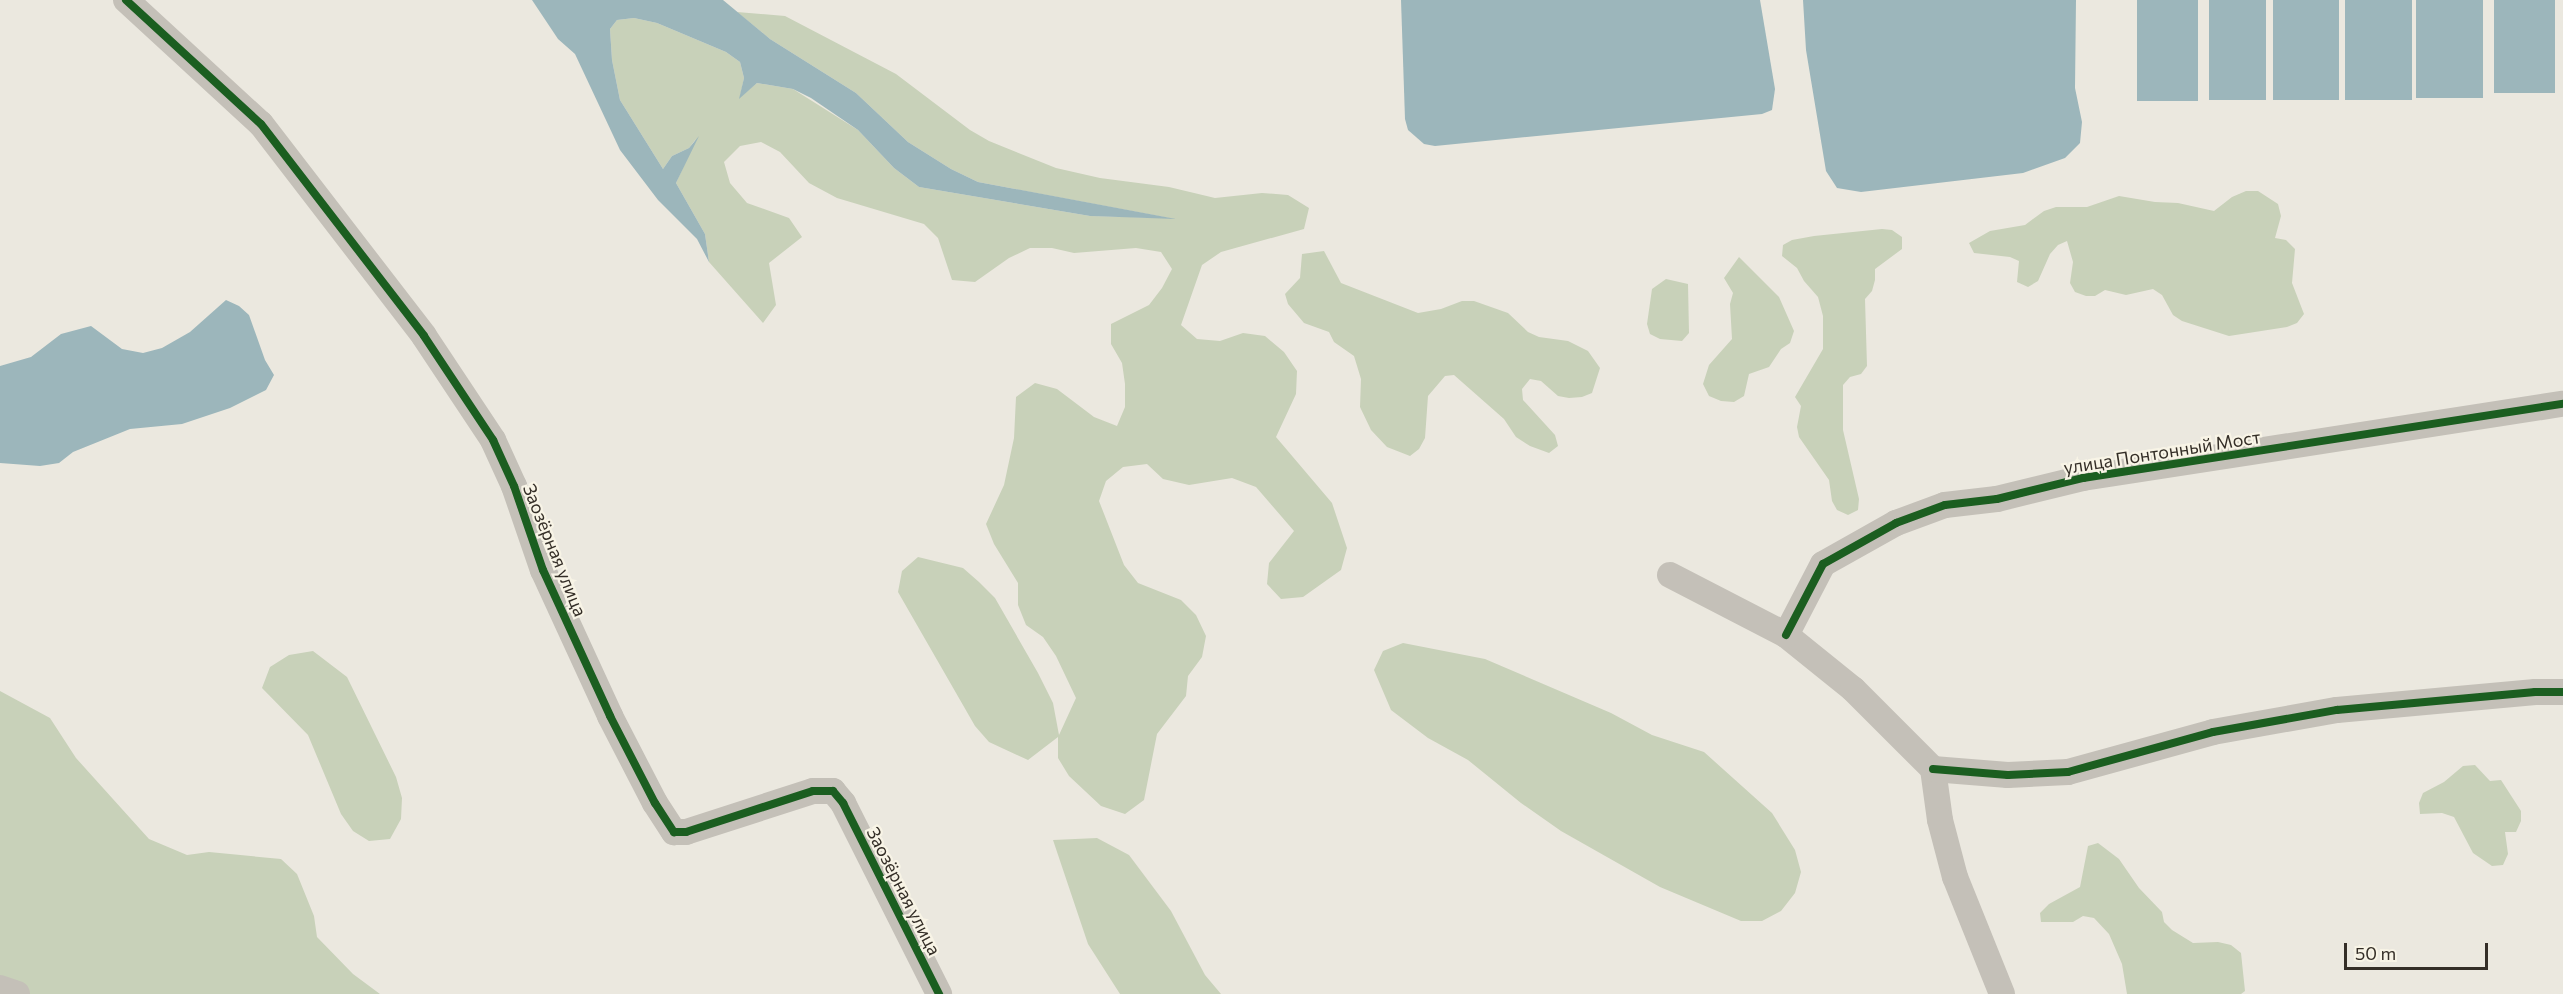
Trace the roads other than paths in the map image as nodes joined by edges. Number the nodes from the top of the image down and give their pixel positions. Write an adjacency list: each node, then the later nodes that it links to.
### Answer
1 (126, 0): 9 (street, Заозёрная улица)
2 (2563, 404): 4 (street, улица Понтонный Мост)
3 (1670, 575): 4 (street)
4 (1786, 635): 6 (street)
5 (2563, 692): 6 (street)
6 (1934, 769): 10 (street)
7 (0, 988): 8 (street)
8 (17, 994)
9 (939, 994)
10 (2002, 994)

